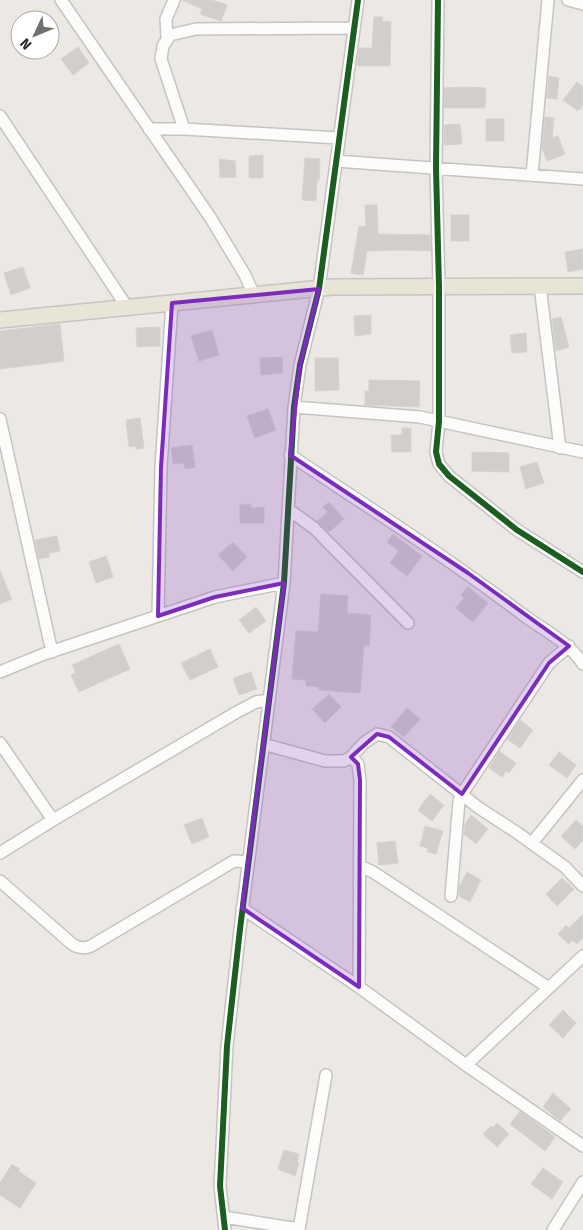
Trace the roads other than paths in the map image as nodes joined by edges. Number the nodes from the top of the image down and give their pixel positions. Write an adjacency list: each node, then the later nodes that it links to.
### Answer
1 (61, 0): 11 (street)
2 (174, 0): 9 (street)
3 (358, 0): 8 (street)
4 (438, 0): 15 (street)
5 (548, 0): 16 (street)
6 (568, 0): 7 (street)
7 (583, 4)
8 (354, 28): 9 (street); 13 (street)
9 (167, 38): 12 (street)
10 (0, 116): 24 (street)
11 (149, 129): 12 (street); 22 (street)
12 (184, 129): 13 (street)
13 (339, 138): 14 (street)
14 (336, 161): 15 (street); 21 (street)
15 (436, 168): 16 (street); 20 (street)
16 (532, 175): 17 (street)
17 (583, 179)
18 (540, 286): 19 (main road); 20 (main road); 29 (street)
19 (583, 286)
20 (439, 287): 21 (main road); 28 (street)
21 (319, 288): 22 (main road); 26 (street)
22 (254, 295): 23 (main road)
23 (172, 303): 24 (main road); 35 (street)
24 (127, 307): 25 (main road)
25 (0, 320)
26 (294, 407): 28 (street); 31 (street)
27 (0, 419): 38 (street)
28 (440, 422): 29 (street); 33 (street)
29 (560, 448): 30 (street)
30 (583, 452)
31 (290, 455): 32 (street); 37 (street)
32 (288, 509): 34 (street); 36 (street)
33 (583, 572)
34 (284, 584): 35 (street); 41 (street)
35 (158, 616): 38 (street)
36 (408, 622)
37 (568, 646): 39 (street); 46 (street)
38 (52, 652): 40 (street)
39 (583, 664)
40 (0, 672)
41 (269, 700): 43 (street); 47 (street)
42 (0, 743): 47 (street)
43 (263, 744): 44 (street); 50 (street)
44 (351, 757): 46 (street); 51 (street)
45 (583, 780): 48 (street)
46 (462, 794): 48 (street); 54 (street)
47 (53, 820): 49 (street)
48 (532, 843): 53 (street)
49 (0, 853)
50 (248, 862): 52 (street); 55 (street)
51 (360, 866): 57 (street); 58 (street)
52 (0, 881)
53 (583, 886)
54 (451, 896)
55 (242, 908): 57 (street); 63 (street)
56 (583, 956): 58 (street)
57 (359, 987): 59 (street)
58 (549, 988): 59 (street)
59 (466, 1065): 61 (street)
60 (326, 1075): 63 (street)
61 (583, 1146)
62 (583, 1182): 65 (street)
63 (224, 1217): 64 (street)
64 (225, 1230)
65 (553, 1230)

